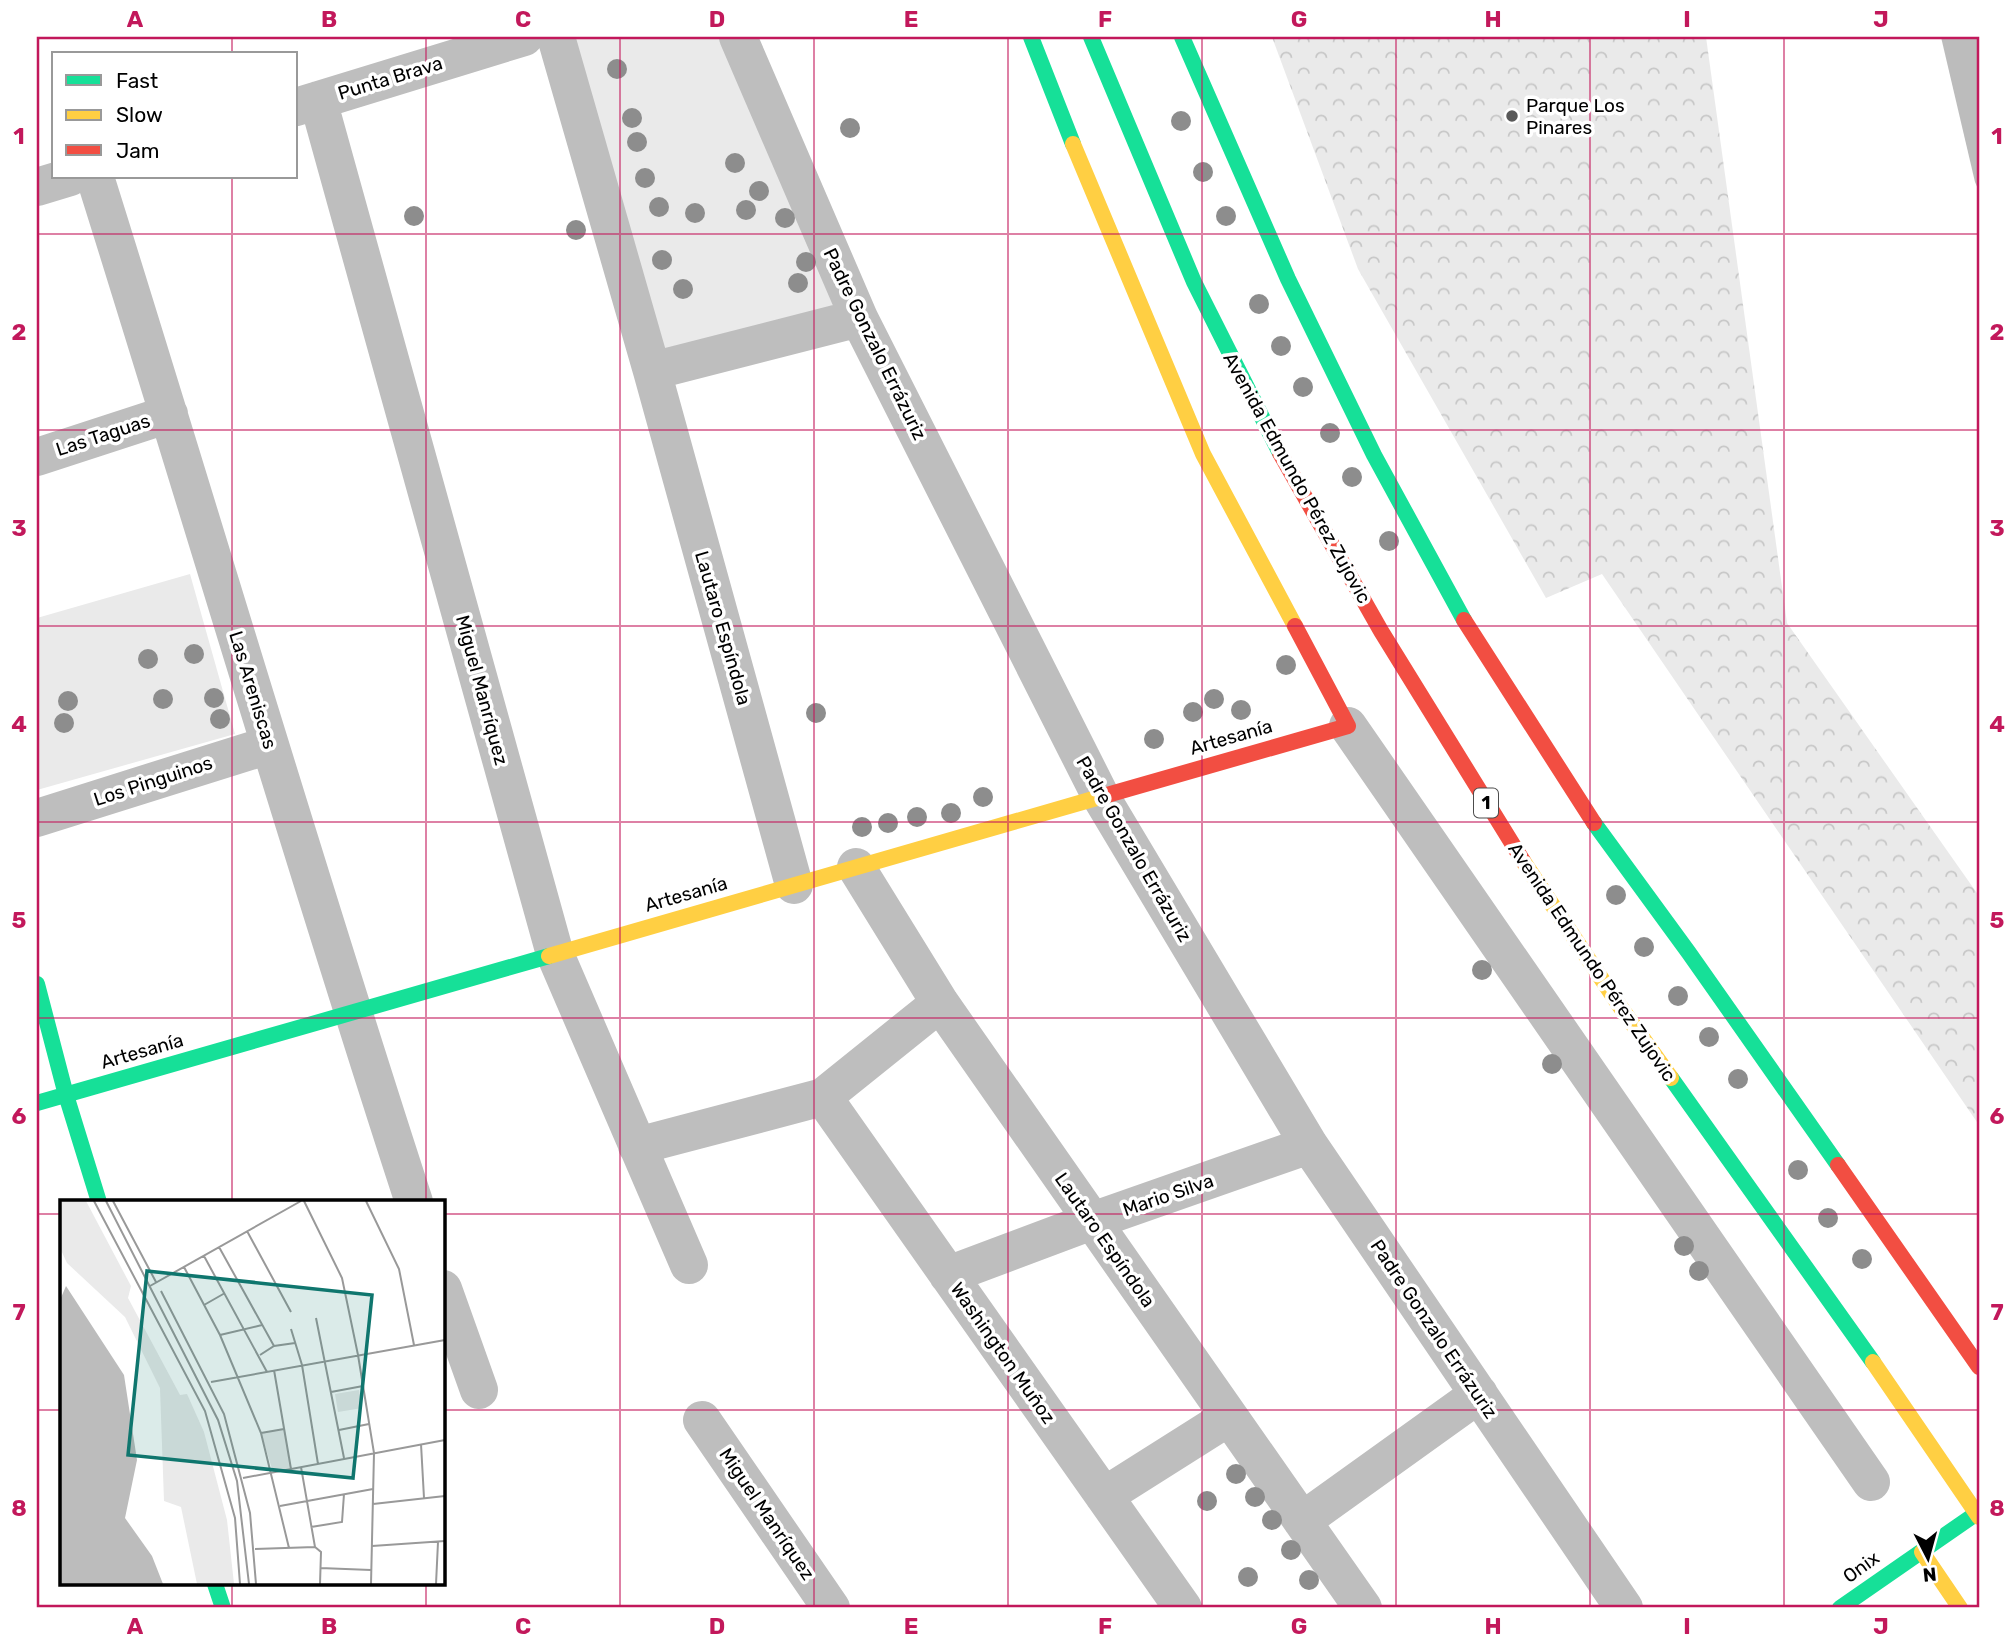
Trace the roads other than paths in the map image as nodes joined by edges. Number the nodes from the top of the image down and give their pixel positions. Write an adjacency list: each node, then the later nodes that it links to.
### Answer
1 (524, 37): 7 (street, Punta Brava)
2 (556, 37): 13 (street, Lautaro Espíndola)
3 (737, 37): 12 (street, Padre Gonzalo Errázuriz)
4 (1031, 37): 16 (main road)
5 (1091, 37): 45 (main road, Avenida Edmundo Pérez Zujovic / 1)
6 (1182, 37): 37 (main road)
7 (469, 45): 8 (street, Punta Brava)
8 (307, 104): 22 (street, Miguel Manríquez)
9 (67, 178): 11 (street)
10 (94, 178): 14 (street, Las Areniscas)
11 (37, 187)
12 (859, 318): 13 (street); 18 (street, Padre Gonzalo Errázuriz)
13 (652, 372): 21 (street, Lautaro Espíndola)
14 (169, 414): 15 (street, Las Taguas); 17 (street, Las Areniscas)
15 (37, 457)
16 (1348, 726): 18 (main road, Artesanía); 43 (street)
17 (269, 744): 19 (street, Los Pinguinos); 25 (street, Las Areniscas)
18 (1101, 797): 20 (main road, Artesanía); 29 (street, Padre Gonzalo Errázuriz)
19 (37, 818)
20 (856, 867): 21 (main road, Artesanía); 24 (street, Lautaro Espíndola)
21 (794, 885): 22 (main road, Artesanía)
22 (555, 954): 25 (main road, Artesanía); 30 (street, Miguel Manríquez)
23 (37, 984): 26 (main road)
24 (940, 1003): 27 (street); 33 (street, Lautaro Espíndola)
25 (352, 1012): 26 (main road, Artesanía); 32 (street, Las Areniscas)
26 (66, 1095): 28 (main road, Artesanía); 31 (main road)
27 (823, 1097): 30 (street); 35 (street, Washington Muñoz)
28 (37, 1103)
29 (1309, 1145): 33 (street, Mario Silva); 40 (street, Padre Gonzalo Errázuriz)
30 (637, 1146): 34 (street, Miguel Manríquez)
31 (98, 1200)
32 (413, 1200)
33 (1092, 1221): 35 (street, Mario Silva); 41 (street, Lautaro Espíndola)
34 (689, 1265)
35 (948, 1275): 44 (street, Washington Muñoz)
36 (444, 1292): 39 (street)
37 (1977, 1364): 38 (main road)
38 (1979, 1379)
39 (479, 1390)
40 (1479, 1394): 46 (street); 53 (street, Padre Gonzalo Errázuriz)
41 (1229, 1417): 44 (street); 46 (street, Lautaro Espíndola)
42 (702, 1420): 50 (street, Miguel Manríquez)
43 (1871, 1482)
44 (1104, 1496): 51 (street, Washington Muñoz)
45 (1978, 1513): 47 (main road, Onix)
46 (1302, 1521): 52 (street, Lautaro Espíndola)
47 (1922, 1552): 54 (main road, Onix); 55 (main road)
48 (216, 1586): 49 (main road)
49 (223, 1608)
50 (831, 1608)
51 (1183, 1608)
52 (1363, 1608)
53 (1624, 1608)
54 (1840, 1608)
55 (1960, 1608)

